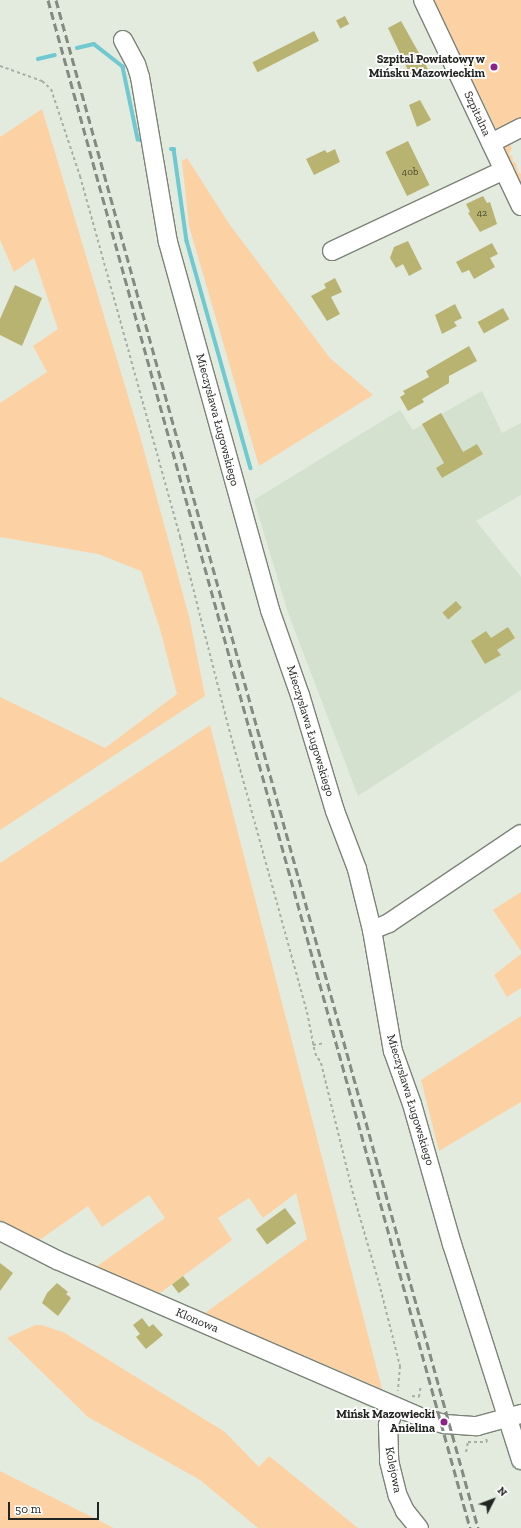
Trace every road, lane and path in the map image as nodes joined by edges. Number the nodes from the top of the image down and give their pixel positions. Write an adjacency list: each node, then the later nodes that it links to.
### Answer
1 (423, 0): 5 (street, Szpitalna)
2 (123, 40): 10 (street, Mieczysława Ługowskiego)
3 (0, 66): 12 (path)
4 (521, 128): 5 (street)
5 (491, 143): 6 (street, Szpitalna)
6 (504, 170): 7 (street, Szpitalna); 8 (street)
7 (521, 206)
8 (332, 251)
9 (521, 834): 10 (street)
10 (372, 930): 16 (street, Mieczysława Ługowskiego)
11 (324, 1042): 12 (path)
12 (313, 1045): 15 (path)
13 (0, 1231): 15 (street, Klonowa)
14 (421, 1385): 15 (path)
15 (401, 1400): 16 (street, Klonowa); 20 (street, Kolejowa)
16 (514, 1417): 19 (street, Mieczysława Ługowskiego)
17 (485, 1434): 18 (path)
18 (466, 1452)
19 (521, 1460)
20 (418, 1528)

